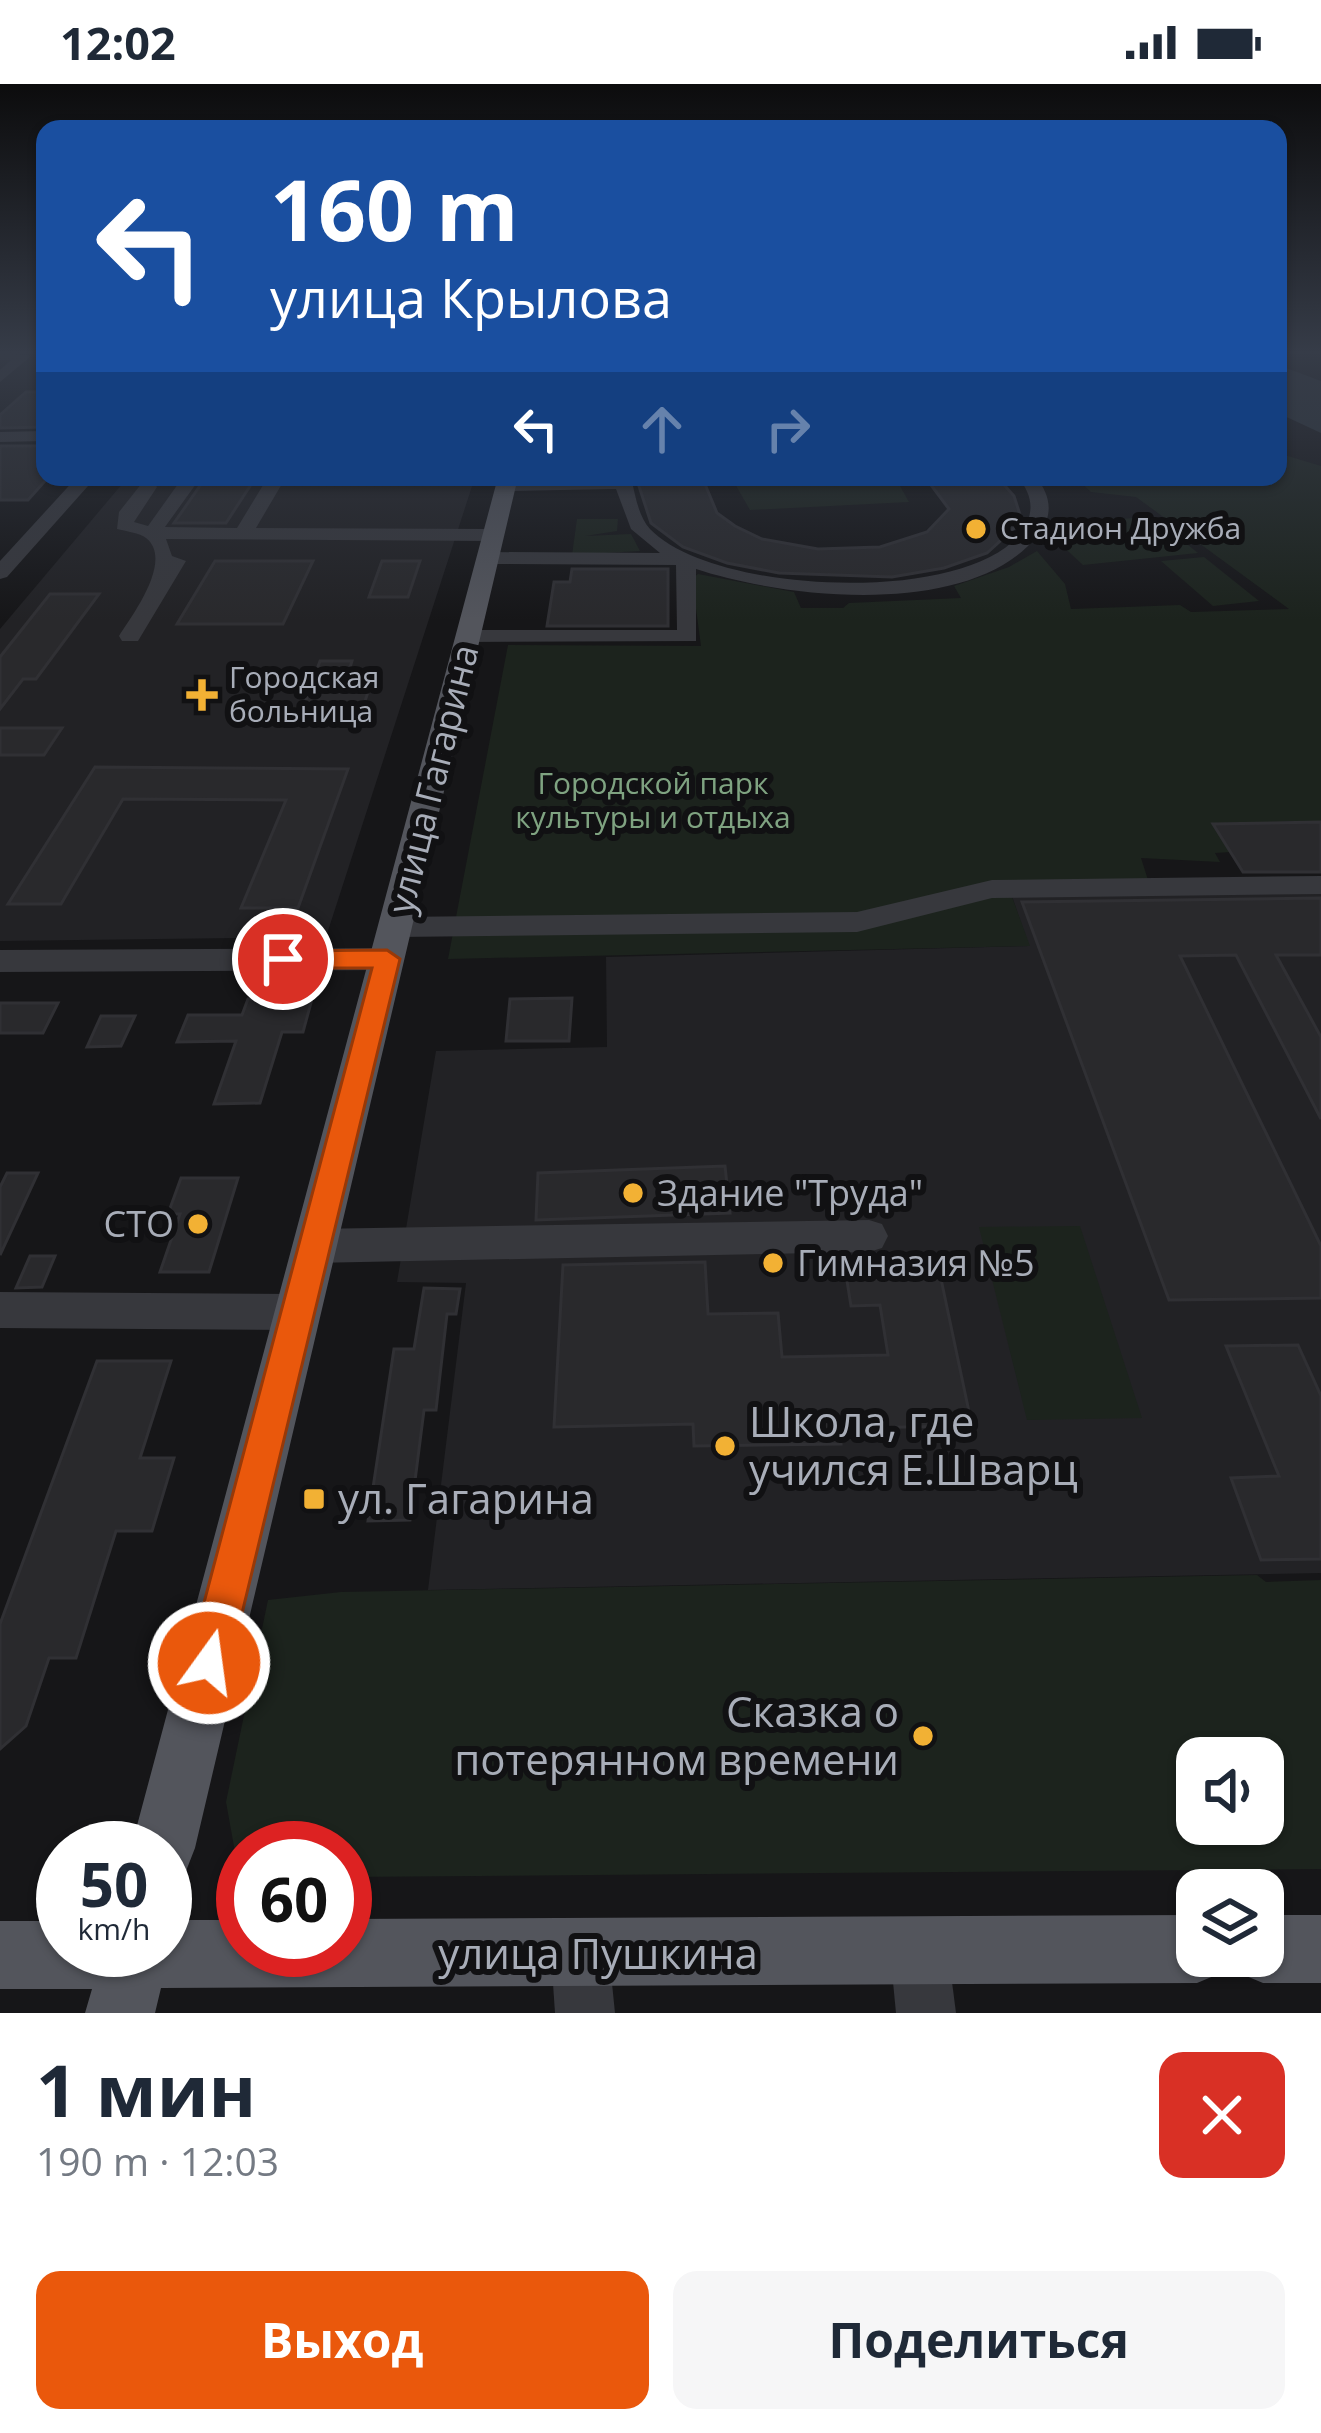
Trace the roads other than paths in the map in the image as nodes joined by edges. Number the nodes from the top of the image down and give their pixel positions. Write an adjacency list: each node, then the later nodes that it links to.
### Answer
1 (78, 486): 12 (street)
2 (188, 486): 8 (street)
3 (272, 486): 10 (street)
4 (506, 486): 13 (main road, улица Гагарина)
5 (624, 486): 14 (street)
6 (1035, 486): 14 (street)
7 (148, 487): 8 (street)
8 (152, 533): 9 (street); 16 (street)
9 (193, 533): 10 (street); 16 (street)
10 (244, 534): 13 (street)
11 (0, 544): 12 (street)
12 (26, 544): 15 (street)
13 (490, 547): 14 (street); 18 (main road, улица Гагарина)
14 (686, 559): 18 (street)
15 (0, 573)
16 (164, 580): 17 (street)
17 (130, 635)
18 (468, 637): 20 (main road, улица Гагарина)
19 (1321, 885): 20 (street)
20 (392, 943): 21 (street); 23 (main road, улица Гагарина)
21 (0, 961)
22 (869, 1236): 23 (street)
23 (312, 1246): 25 (main road, улица Гагарина)
24 (0, 1310): 25 (street)
25 (295, 1312): 26 (main road, улица Гагарина)
26 (170, 1821)
27 (1284, 1949): 28 (main road)
28 (1321, 1949)
29 (1176, 1952): 33 (main road, улица Пушкина)
30 (0, 1955): 31 (main road, улица Пушкина)
31 (36, 1960)
32 (192, 1973): 34 (main road, улица Пушкина)
33 (923, 1982): 34 (main road, улица Пушкина)
34 (582, 1983)

